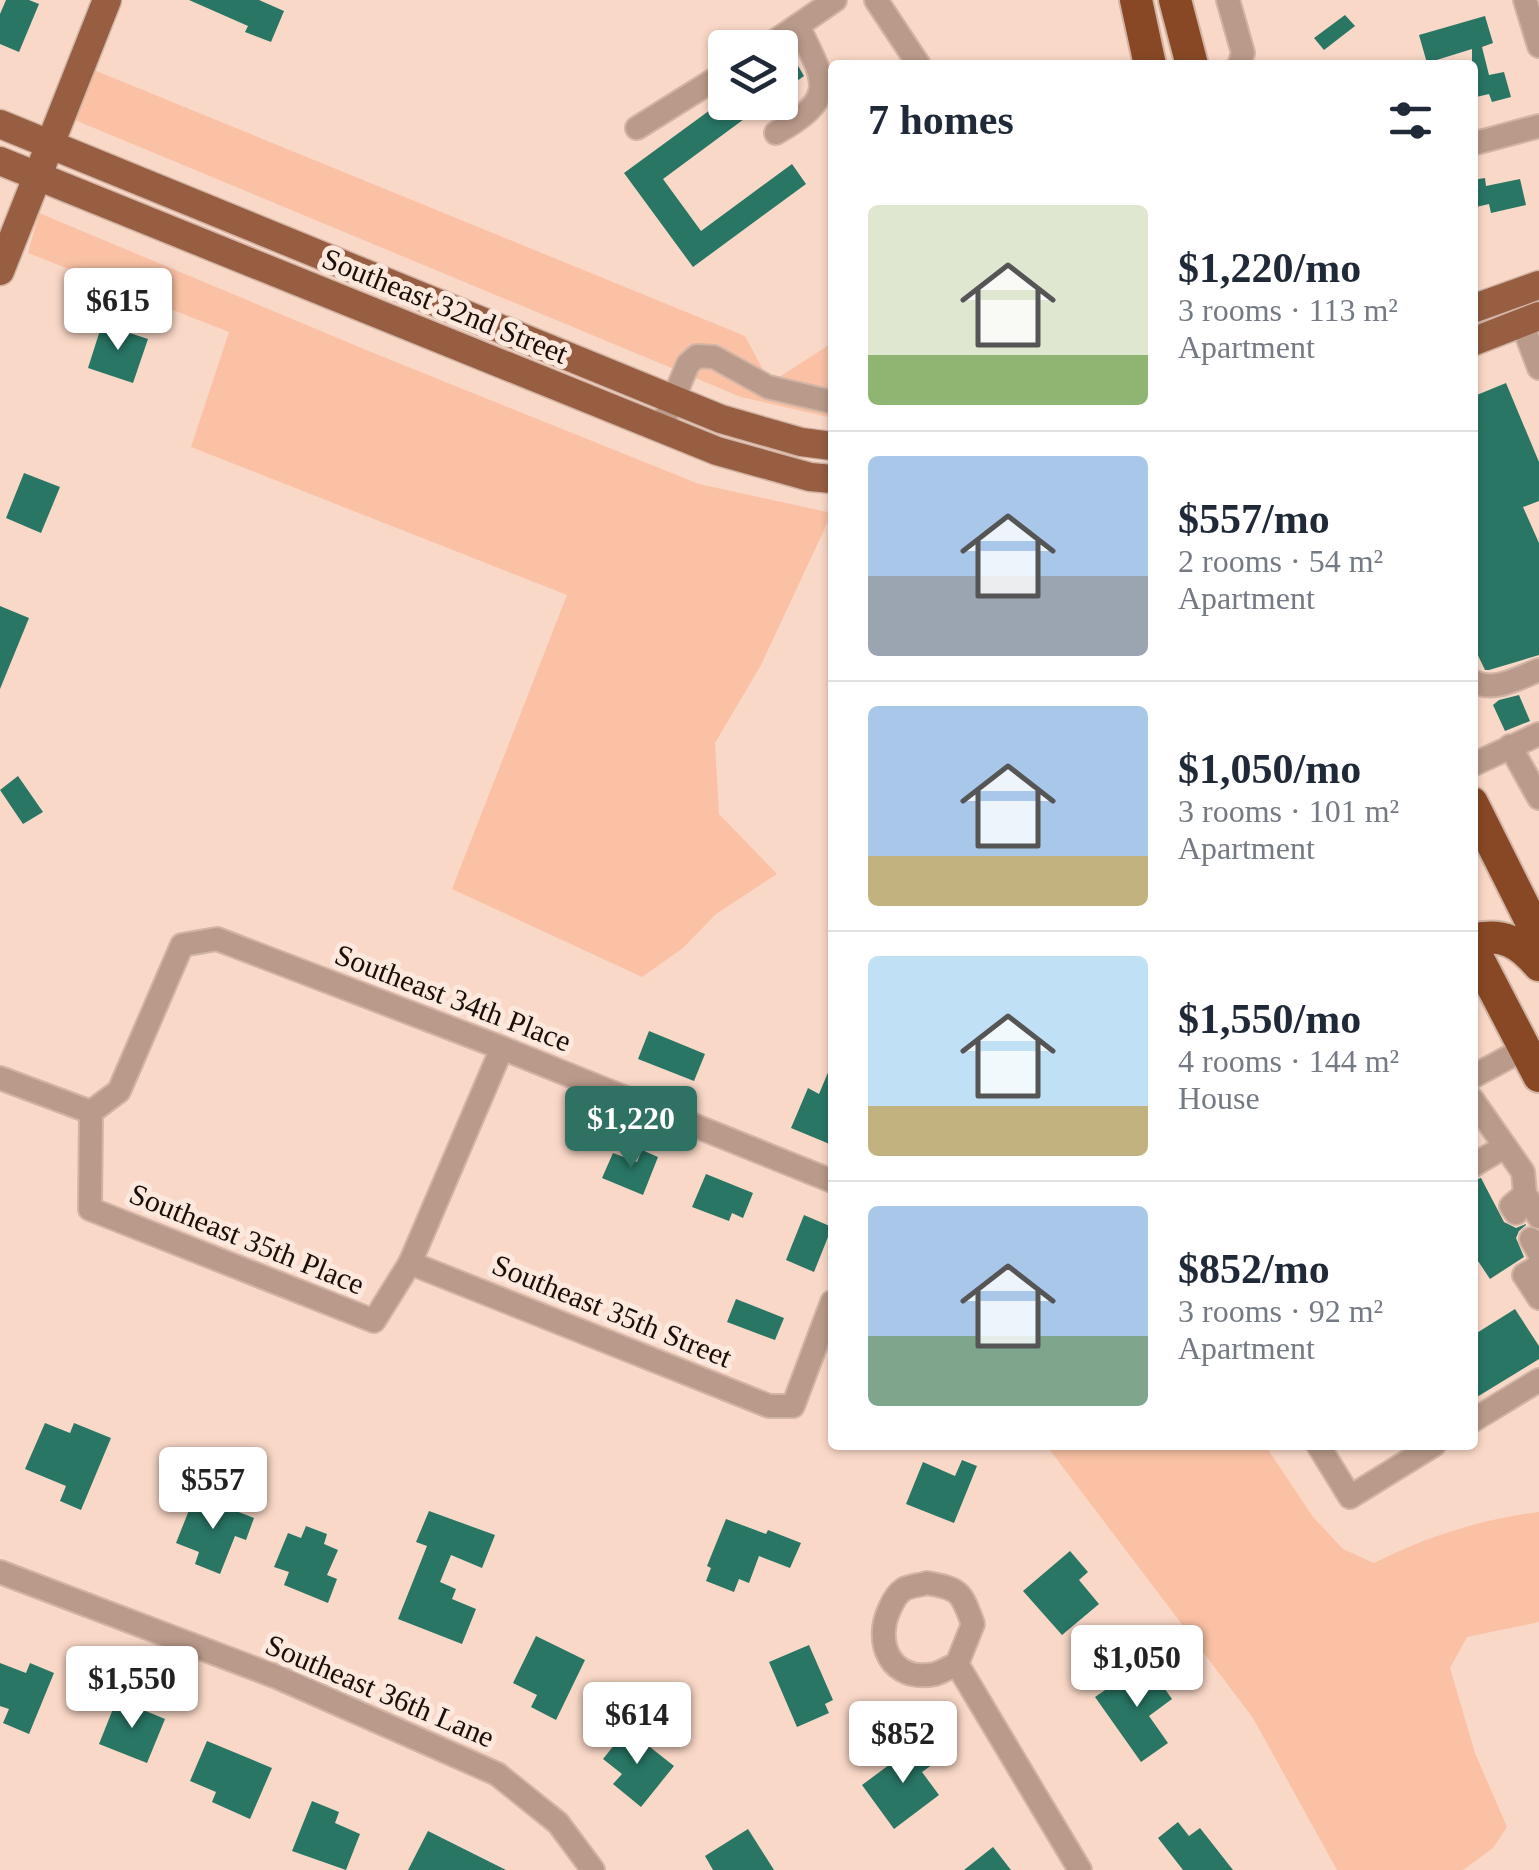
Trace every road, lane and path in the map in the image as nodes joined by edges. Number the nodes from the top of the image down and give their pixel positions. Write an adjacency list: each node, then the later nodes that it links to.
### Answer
1 (107, 0): 21 (main road)
2 (834, 0): 8 (street)
3 (876, 0): 11 (street)
4 (1136, 0): 12 (highway)
5 (1174, 0): 13 (highway)
6 (1228, 0): 14 (street)
7 (1525, 0): 10 (street)
8 (798, 26): 9 (street); 19 (street)
9 (792, 30)
10 (1539, 46)
11 (916, 60)
12 (1149, 60)
13 (1191, 60)
14 (1241, 60)
15 (708, 84): 18 (street)
16 (0, 124): 21 (main road, Southeast 32nd Street)
17 (1539, 126): 20 (street)
18 (637, 128)
19 (776, 133)
20 (1478, 142)
21 (49, 145): 23 (main road); 30 (main road, Southeast 32nd Street)
22 (0, 162): 23 (main road, Southeast 32nd Street)
23 (38, 177): 24 (main road); 32 (main road, Southeast 32nd Street)
24 (0, 271)
25 (1539, 285): 26 (main road)
26 (1478, 307)
27 (1531, 320): 28 (main road); 29 (street)
28 (1478, 340)
29 (1539, 368)
30 (673, 400): 31 (street); 32 (street); 33 (main road, Southeast 32nd Street)
31 (828, 401)
32 (662, 428): 34 (main road, Southeast 32nd Street)
33 (828, 445)
34 (828, 479)
35 (1539, 670): 36 (street)
36 (1478, 684)
37 (1539, 734): 38 (street)
38 (1510, 746): 39 (street); 40 (street)
39 (1478, 762)
40 (1539, 798)
41 (1478, 814): 42 (highway)
42 (1537, 920)
43 (1478, 941): 45 (highway)
44 (1478, 956): 47 (highway)
45 (1539, 965)
46 (502, 1048): 51 (street, Southeast 34th Place); 54 (street, Southeast 34th Place); 56 (street)
47 (1532, 1062): 48 (street)
48 (1478, 1076)
49 (0, 1078): 51 (street)
50 (1478, 1107): 52 (street)
51 (92, 1112): 56 (street, Southeast 35th Place)
52 (1504, 1147): 53 (street); 55 (street)
53 (1478, 1162)
54 (828, 1178)
55 (1530, 1207)
56 (410, 1262): 59 (street, Southeast 35th Street)
57 (1539, 1266): 58 (street)
58 (1539, 1298)
59 (828, 1313)
60 (1539, 1380): 61 (street)
61 (1478, 1417)
62 (1321, 1450): 63 (street)
63 (1426, 1450)
64 (0, 1572): 66 (street, Southeast 36th Lane)
65 (957, 1664): 65 (street); 67 (street)
66 (593, 1870)
67 (1080, 1870)

